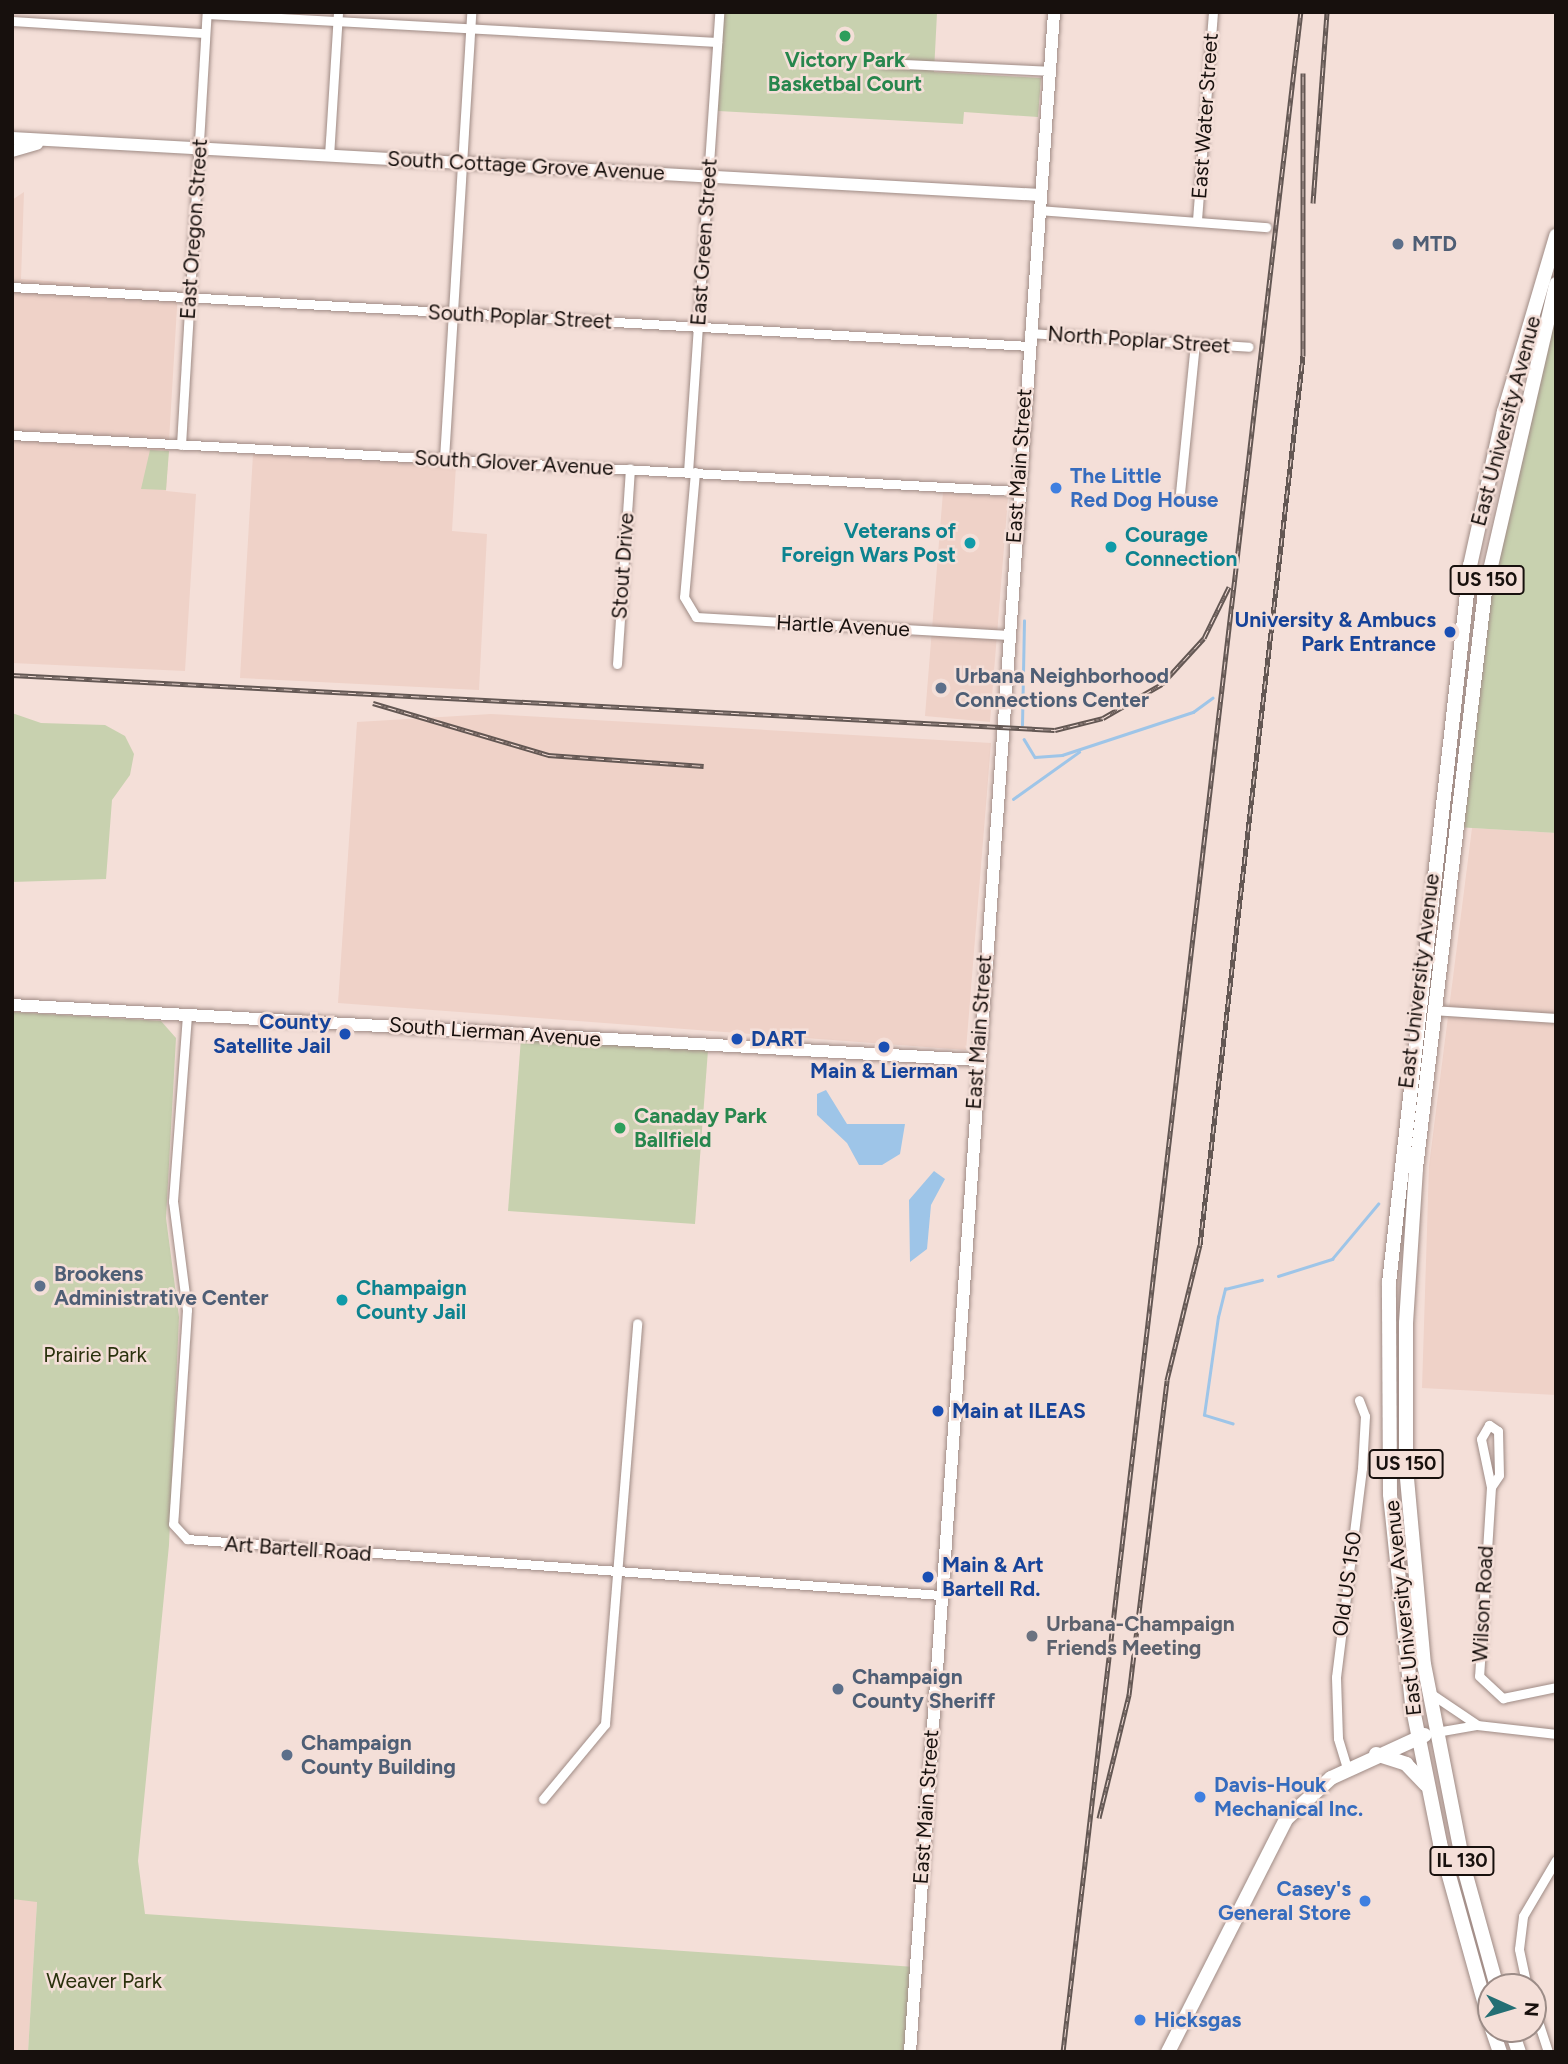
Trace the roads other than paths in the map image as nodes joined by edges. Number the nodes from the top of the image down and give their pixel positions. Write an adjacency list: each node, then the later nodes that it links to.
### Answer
1 (471, 12): 8 (street)
2 (719, 12): 10 (street, East Green Street)
3 (1054, 12): 12 (main road, East Main Street)
4 (1213, 12): 22 (street, East Water Street)
5 (207, 13): 6 (street); 9 (street, East Oregon Street)
6 (337, 17): 8 (street); 17 (street)
7 (12, 21): 9 (street)
8 (471, 27): 10 (street); 18 (street)
9 (205, 33): 15 (street, East Oregon Street)
10 (717, 42): 19 (street, East Green Street)
11 (882, 63): 12 (street)
12 (1049, 71): 20 (main road, East Main Street)
13 (12, 138): 14 (main road, South Cottage Grove Avenue)
14 (65, 141): 15 (main road, South Cottage Grove Avenue); 16 (main road)
15 (199, 149): 17 (main road, South Cottage Grove Avenue); 27 (street, East Oregon Street)
16 (12, 151)
17 (329, 156): 18 (main road, South Cottage Grove Avenue)
18 (464, 162): 19 (main road, South Cottage Grove Avenue); 28 (street)
19 (708, 176): 20 (main road, South Cottage Grove Avenue); 29 (street, East Green Street)
20 (1040, 195): 21 (main road, East Main Street)
21 (1038, 210): 22 (street); 30 (main road, East Main Street)
22 (1197, 220): 23 (street)
23 (1266, 227)
24 (1556, 236): 44 (main road, East University Avenue / US 150)
25 (1556, 284): 45 (main road, East University Avenue / US 150)
26 (12, 287): 27 (street, South Poplar Street)
27 (191, 300): 28 (street, South Poplar Street); 34 (street, East Oregon Street)
28 (454, 313): 29 (street, South Poplar Street); 35 (street)
29 (698, 327): 30 (street, South Poplar Street); 37 (street, East Green Street)
30 (1028, 339): 31 (street, North Poplar Street); 38 (main road, East Main Street)
31 (1195, 344): 32 (street, North Poplar Street); 39 (street)
32 (1249, 347)
33 (12, 435): 34 (street, South Glover Avenue)
34 (181, 445): 35 (street, South Glover Avenue)
35 (444, 459): 36 (street, South Glover Avenue)
36 (630, 468): 37 (street, South Glover Avenue); 42 (street, Stout Drive)
37 (692, 472): 38 (street, South Glover Avenue); 40 (street, East Green Street)
38 (1016, 491): 41 (main road, East Main Street)
39 (1180, 493)
40 (684, 605): 41 (street, Hartle Avenue)
41 (1008, 635): 48 (main road, East Main Street)
42 (617, 664)
43 (12, 1005): 46 (main road, South Lierman Avenue)
44 (1416, 1008): 45 (street); 59 (main road, East University Avenue / US 150)
45 (1435, 1010): 47 (street); 55 (main road, East University Avenue / US 150)
46 (187, 1015): 48 (main road, South Lierman Avenue); 52 (street, Art Bartell Road)
47 (1556, 1018)
48 (977, 1060): 53 (main road, East Main Street)
49 (637, 1323): 52 (street)
50 (1359, 1400): 61 (street, Old US 150)
51 (1491, 1487): 51 (street, Wilson Road); 54 (street, Wilson Road)
52 (617, 1573): 53 (street, Art Bartell Road); 63 (street)
53 (940, 1595): 68 (main road, East Main Street)
54 (1556, 1687)
55 (1429, 1692): 56 (street); 57 (main road, East University Avenue / US 150)
56 (1477, 1725): 57 (street); 58 (street)
57 (1436, 1732): 59 (main road, East University Avenue); 66 (main road, IL 130)
58 (1556, 1734)
59 (1418, 1737): 60 (main road, East University Avenue); 62 (main road)
60 (1376, 1754): 61 (main road, East University Avenue); 62 (main road)
61 (1347, 1768): 69 (main road, East University Avenue)
62 (1427, 1786): 65 (main road, IL 130)
63 (543, 1799)
64 (1556, 1860): 67 (street)
65 (1477, 1973)
66 (1494, 1973)
67 (1524, 1973)
68 (910, 2052)
69 (1168, 2052)

